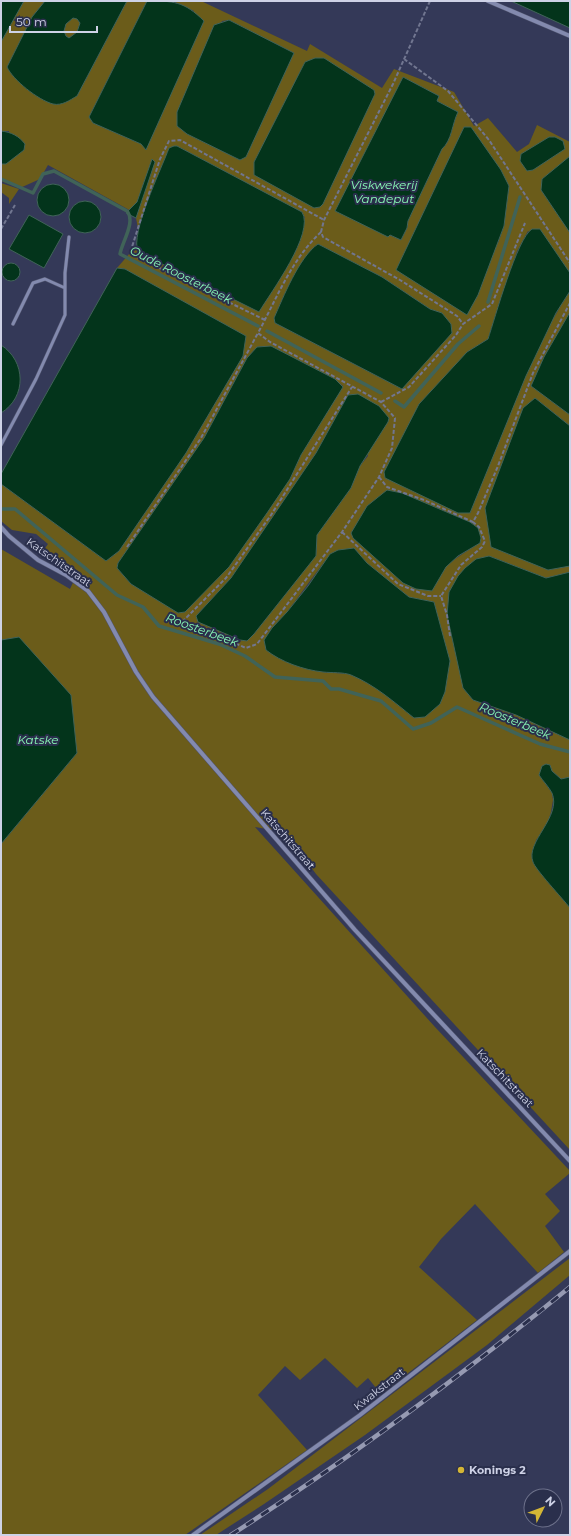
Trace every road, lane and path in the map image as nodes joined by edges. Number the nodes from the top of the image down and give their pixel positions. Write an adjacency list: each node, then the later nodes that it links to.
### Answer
1 (430, 1): 4 (path)
2 (488, 1): 3 (street)
3 (570, 36)
4 (404, 59): 6 (path); 11 (path)
5 (15, 205): 8 (path)
6 (324, 220): 9 (path); 14 (path)
7 (525, 223): 16 (path)
8 (1, 230)
9 (321, 232): 14 (path); 16 (path)
10 (69, 237): 12 (lane)
11 (570, 263)
12 (65, 288): 15 (lane); 20 (lane)
13 (570, 304): 22 (path)
14 (265, 320): 17 (path)
15 (13, 324)
16 (463, 324): 19 (path)
17 (258, 333): 18 (path); 25 (path)
18 (352, 387): 19 (path); 24 (path)
19 (381, 402): 21 (path)
20 (1, 444)
21 (379, 477): 22 (path); 24 (path)
22 (473, 522): 26 (path)
23 (1, 527): 28 (street, Katschitstraat)
24 (342, 532): 26 (path)
25 (127, 547)
26 (441, 596): 27 (path)
27 (450, 636)
28 (570, 1161)
29 (570, 1251): 30 (street, Kwakstraat)
30 (193, 1535)

